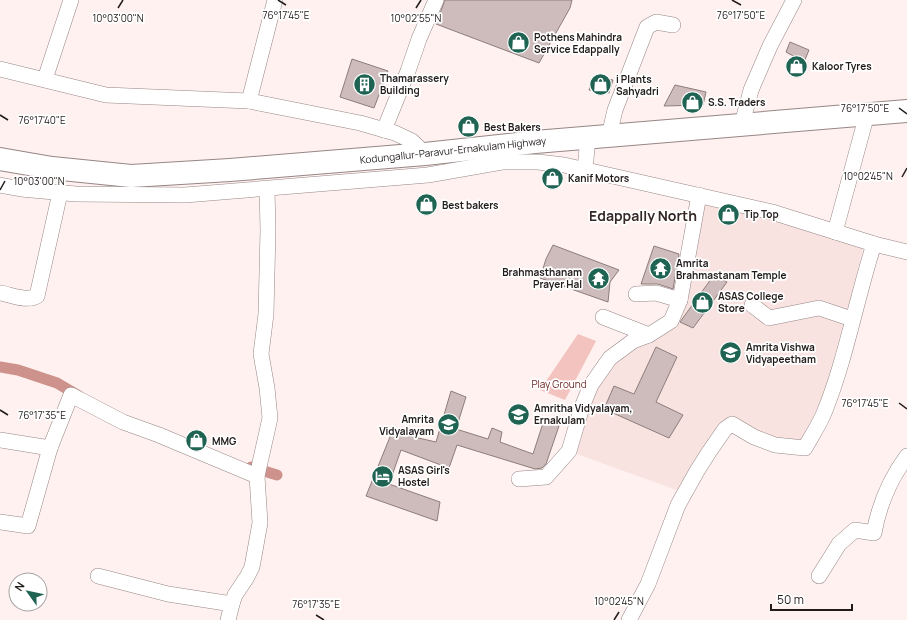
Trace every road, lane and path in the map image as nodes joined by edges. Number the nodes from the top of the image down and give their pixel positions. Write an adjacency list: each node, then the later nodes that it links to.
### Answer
1 (70, 0): 7 (street)
2 (275, 0): 8 (street)
3 (436, 0): 12 (street)
4 (794, 0): 11 (street)
5 (673, 25): 13 (street)
6 (0, 69): 7 (street)
7 (45, 79): 8 (street)
8 (249, 102): 12 (street)
9 (907, 111): 10 (highway, Kodungallur-Paravur-Ernakulam Highway)
10 (867, 114): 11 (highway, Kodungallur-Paravur-Ernakulam Highway); 23 (street)
11 (742, 124): 13 (highway, Kodungallur-Paravur-Ernakulam Highway)
12 (384, 130): 15 (street)
13 (609, 136): 14 (highway, Kodungallur-Paravur-Ernakulam Highway)
14 (588, 138): 16 (highway, Kodungallur-Paravur-Ernakulam Highway); 18 (street)
15 (426, 154): 16 (highway, Kodungallur-Paravur-Ernakulam Highway); 17 (highway, Kodungallur-Paravur-Ernakulam Highway)
16 (502, 154): 18 (street); 20 (street)
17 (0, 159)
18 (585, 170): 22 (street)
19 (0, 185): 21 (street)
20 (267, 189): 21 (street); 36 (street)
21 (60, 193): 26 (street)
22 (699, 195): 23 (street); 28 (street)
23 (835, 232): 24 (street)
24 (874, 244): 25 (street); 31 (street)
25 (907, 252)
26 (1, 293)
27 (636, 294): 28 (street)
28 (680, 300): 32 (street)
29 (752, 305): 31 (street)
30 (603, 317): 32 (street)
31 (852, 319): 42 (street)
32 (649, 335): 37 (street)
33 (0, 440): 34 (street)
34 (50, 448): 36 (street); 38 (street)
35 (907, 456): 40 (street)
36 (258, 471): 41 (street)
37 (519, 479)
38 (0, 522)
39 (98, 576): 41 (street)
40 (819, 576)
41 (232, 604): 43 (street)
42 (634, 619)
43 (228, 620)

